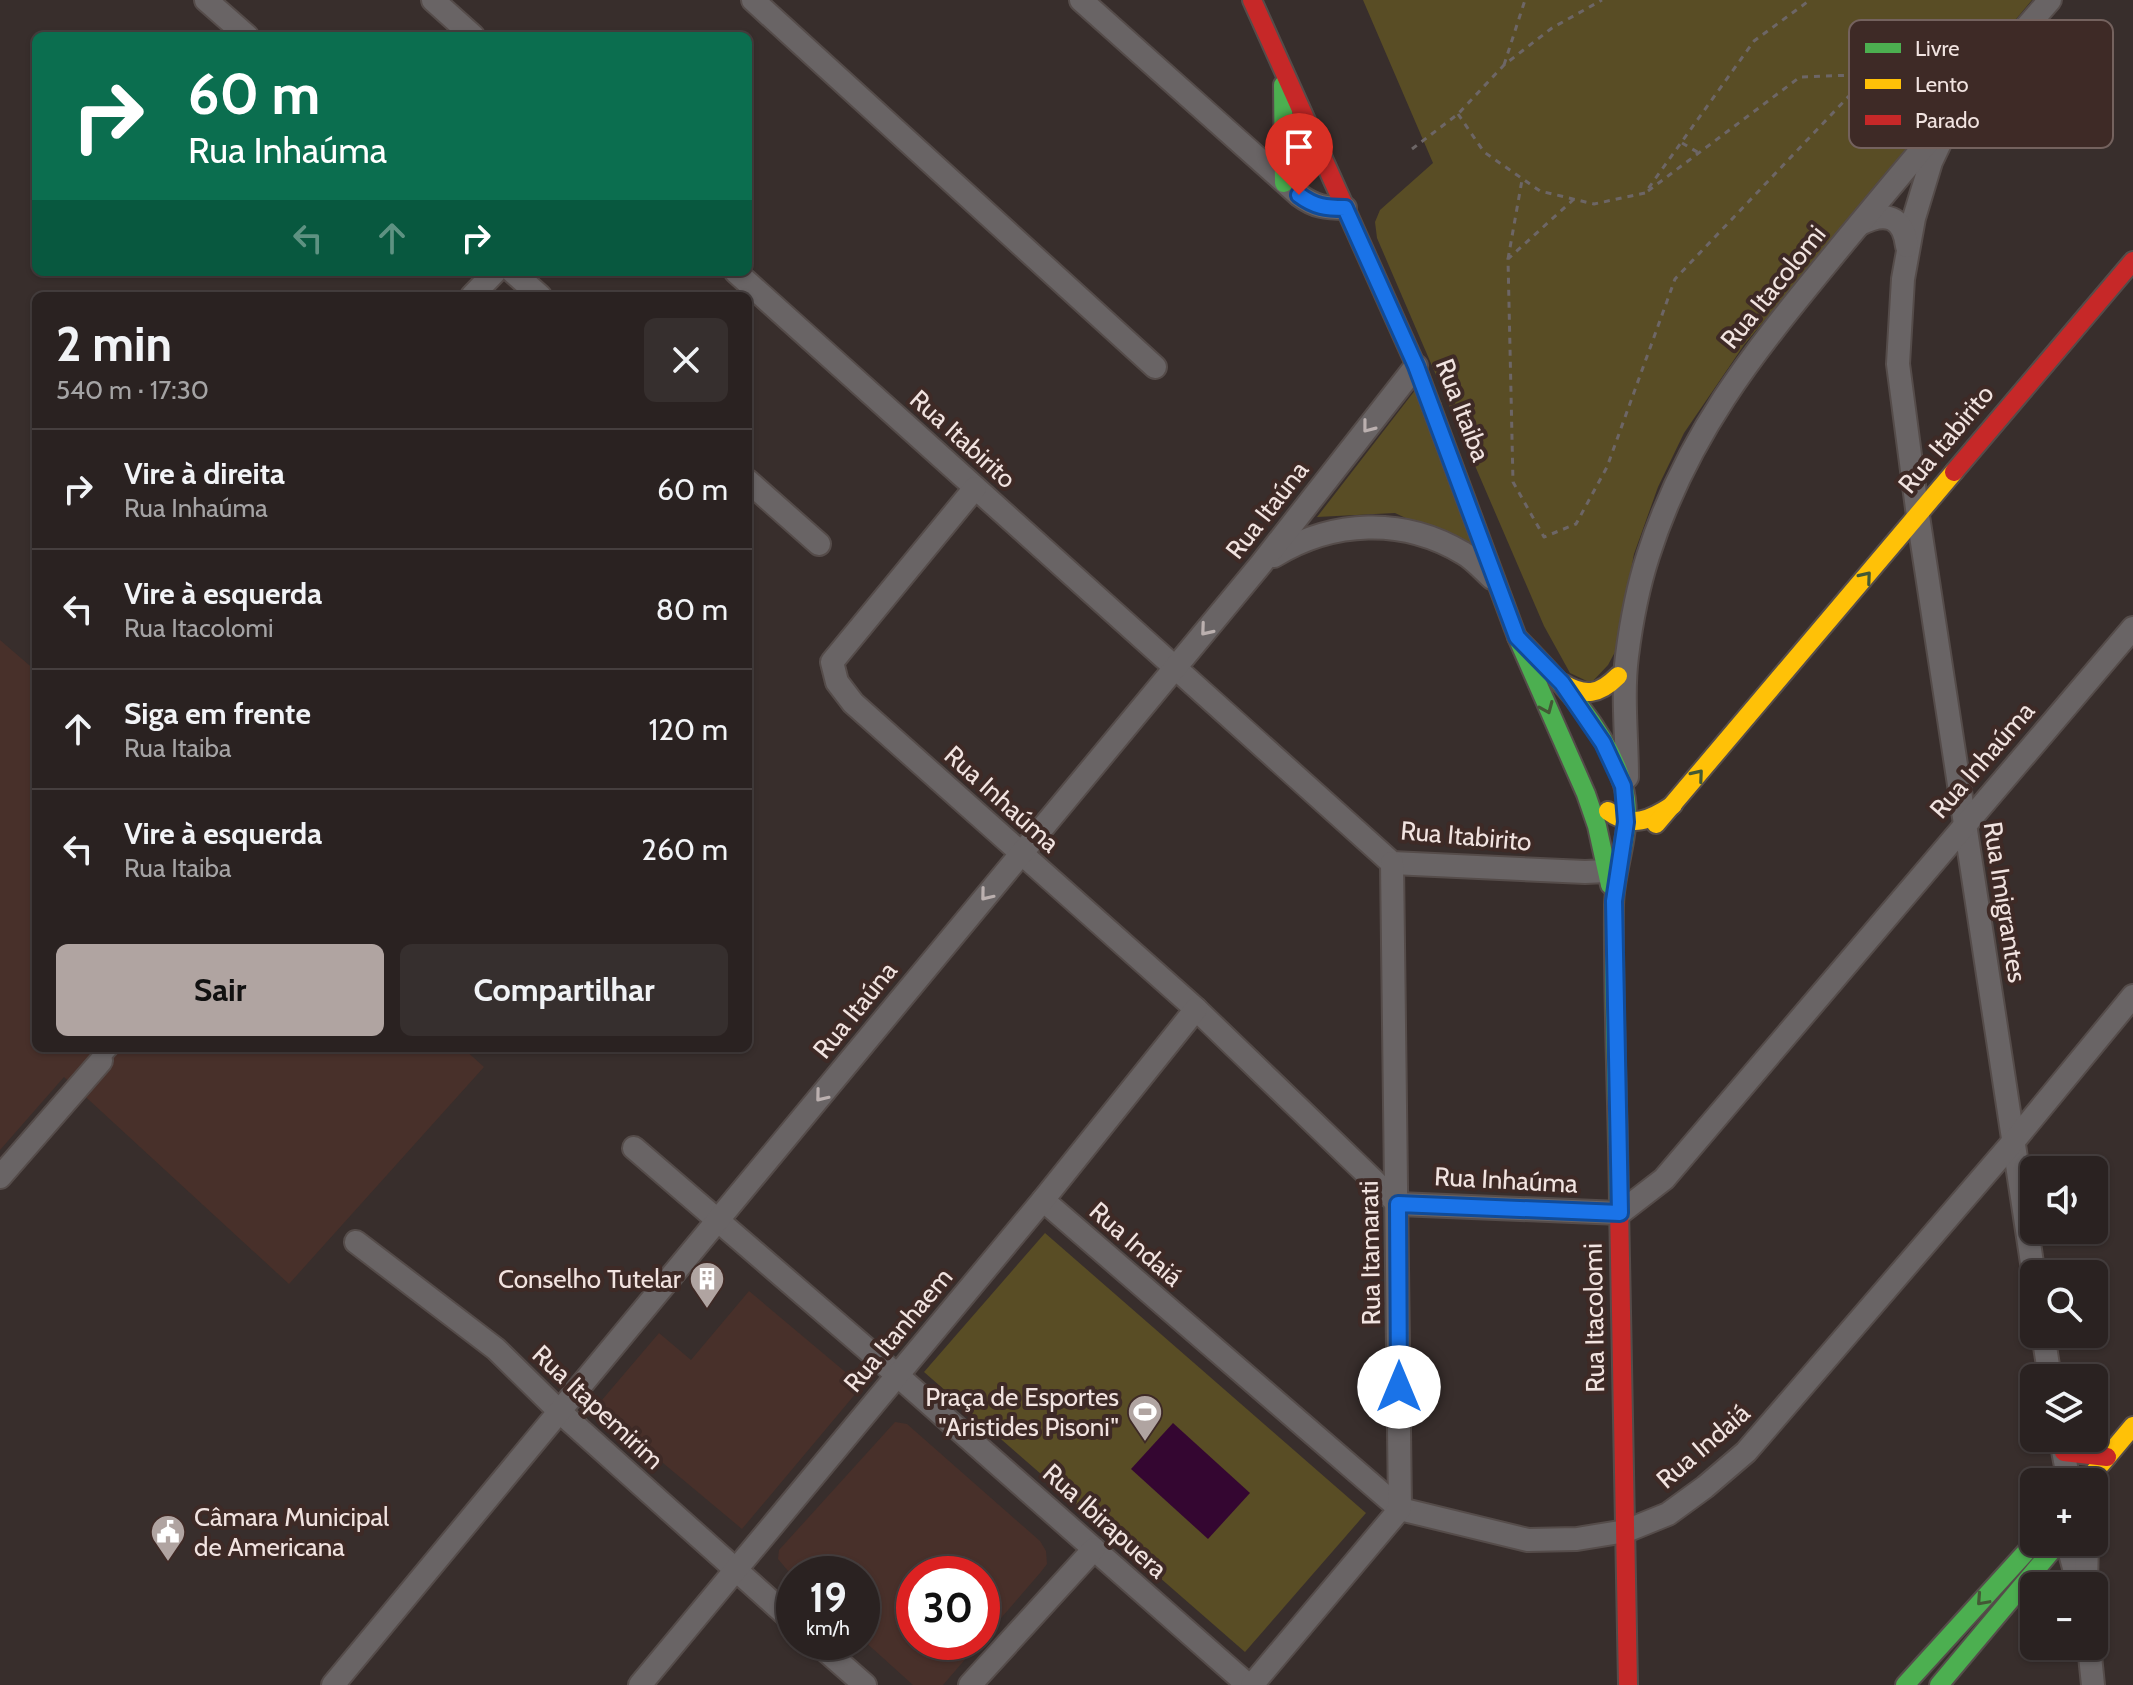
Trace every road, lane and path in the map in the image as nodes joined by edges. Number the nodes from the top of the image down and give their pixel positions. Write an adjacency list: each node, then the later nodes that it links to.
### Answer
1 (206, 0): 11 (street)
2 (433, 0): 12 (street)
3 (1081, 0): 24 (street)
4 (1252, 0): 13 (main road, Rua Itaiba)
5 (1525, 0): 14 (path)
6 (1602, 0): 14 (path)
7 (1810, 0): 18 (path)
8 (2050, 0): 10 (street, Rua Itacolomi)
9 (766, 4): 38 (street)
10 (2033, 20)
11 (242, 32)
12 (469, 32)
13 (1281, 65): 24 (main road); 27 (main road, Rua Itaiba)
14 (1504, 65): 17 (path)
15 (1849, 75): 22 (path)
16 (1849, 96): 30 (path)
17 (1458, 114): 21 (path); 23 (path)
18 (1682, 143): 22 (path); 25 (path)
19 (1923, 148): 28 (street, Rua Itacolomi)
20 (1938, 148): 29 (street, Rua Imigrantes)
21 (1412, 149)
22 (1699, 153): 25 (path)
23 (1522, 179): 26 (path); 30 (path)
24 (1284, 183): 27 (street)
25 (1645, 193): 26 (path)
26 (1574, 199): 30 (path)
27 (1345, 208): 37 (main road, Rua Itaiba)
28 (1860, 224): 29 (street); 47 (street, Rua Itacolomi)
29 (1908, 252): 41 (street, Rua Imigrantes)
30 (1508, 259)
31 (2133, 261): 41 (main road, Rua Itabirito)
32 (491, 276): 35 (street)
33 (518, 276): 36 (street)
34 (740, 276): 40 (street, Rua Itabirito)
35 (476, 292)
36 (536, 292)
37 (1416, 366): 43 (street, Rua Itaúna, one-way to 43); 44 (main road, Rua Itaiba)
38 (1155, 367)
39 (752, 485): 42 (street)
40 (975, 488): 48 (street, Rua Itabirito); 56 (street, Rua Inhaúma)
41 (1918, 516): 53 (main road, Rua Itabirito, one-way to 41); 55 (street, Rua Imigrantes)
42 (819, 544)
43 (1261, 564): 44 (street); 48 (street, Rua Itaúna, one-way to 48)
44 (1498, 584): 46 (main road, Rua Itaiba)
45 (2133, 628): 55 (street, Rua Inhaúma)
46 (1517, 637): 49 (main road, Rua Itaiba); 51 (main road, Rua Itaiba, one-way to 51)
47 (1622, 667): 49 (main road); 50 (street, Rua Itacolomi); 54 (street, Rua Itacolomi)
48 (1175, 668): 56 (street, Rua Itaúna); 57 (street, Rua Itabirito)
49 (1562, 683): 50 (main road, Rua Itaiba)
50 (1589, 723): 51 (main road); 54 (main road, Rua Itaiba)
51 (1570, 759): 52 (main road, Rua Itaiba)
52 (1586, 794): 54 (main road); 58 (main road, Rua Itaiba)
53 (1673, 805): 54 (main road); 58 (main road, Rua Itabirito)
54 (1626, 818): 58 (main road, Rua Itaiba)
55 (1965, 823): 62 (street, Rua Imigrantes); 67 (street, Rua Inhaúma)
56 (1020, 853): 60 (street, Rua Inhaúma); 68 (street, Rua Itaúna, one-way to 68)
57 (1392, 863): 58 (street, Rua Itabirito); 66 (street, Rua Itamarati)
58 (1614, 868): 67 (main road, Rua Itacolomi)
59 (2133, 996): 62 (street, Rua Indaiá)
60 (1196, 1009): 65 (street, Rua Itanhaem); 66 (street, Rua Inhaúma)
61 (107, 1055): 64 (street)
62 (2013, 1142): 70 (street, Rua Imigrantes); 78 (street, Rua Indaiá)
63 (634, 1148): 68 (street, Rua Ibirapuera)
64 (0, 1177)
65 (1043, 1200): 71 (street, Rua Itanhaem); 77 (street, Rua Indaiá)
66 (1398, 1204): 67 (street, Rua Inhaúma); 77 (street, Rua Itamarati)
67 (1620, 1213): 78 (main road, Rua Itacolomi)
68 (719, 1220): 71 (street, Rua Ibirapuera); 72 (street, Rua Itaúna)
69 (356, 1242): 72 (street, Rua Itapemirim)
70 (2031, 1260)
71 (897, 1375): 79 (street, Rua Ibirapuera); 81 (street, Rua Itanhaem)
72 (559, 1411): 81 (street, Rua Itapemirim); 86 (street, Rua Itaúna)
73 (2133, 1426): 75 (main road)
74 (2091, 1452): 75 (main road)
75 (2107, 1457): 76 (main road)
76 (2098, 1468)
77 (1400, 1509): 78 (street, Rua Indaiá); 90 (street)
78 (1626, 1531): 91 (main road, Rua Itacolomi)
79 (1094, 1549): 89 (street); 90 (street, Rua Ibirapuera)
80 (2022, 1556): 92 (main road, one-way to 92)
81 (735, 1570): 83 (street, Rua Itapemirim); 87 (street, Rua Itanhaem)
82 (2020, 1595): 93 (main road)
83 (776, 1606)
84 (837, 1660): 88 (street)
85 (2090, 1660): 94 (street)
86 (333, 1685)
87 (640, 1685)
88 (865, 1685)
89 (970, 1685)
90 (1250, 1685)
91 (1628, 1685)
92 (1905, 1685)
93 (1939, 1685)
94 (2093, 1685)

